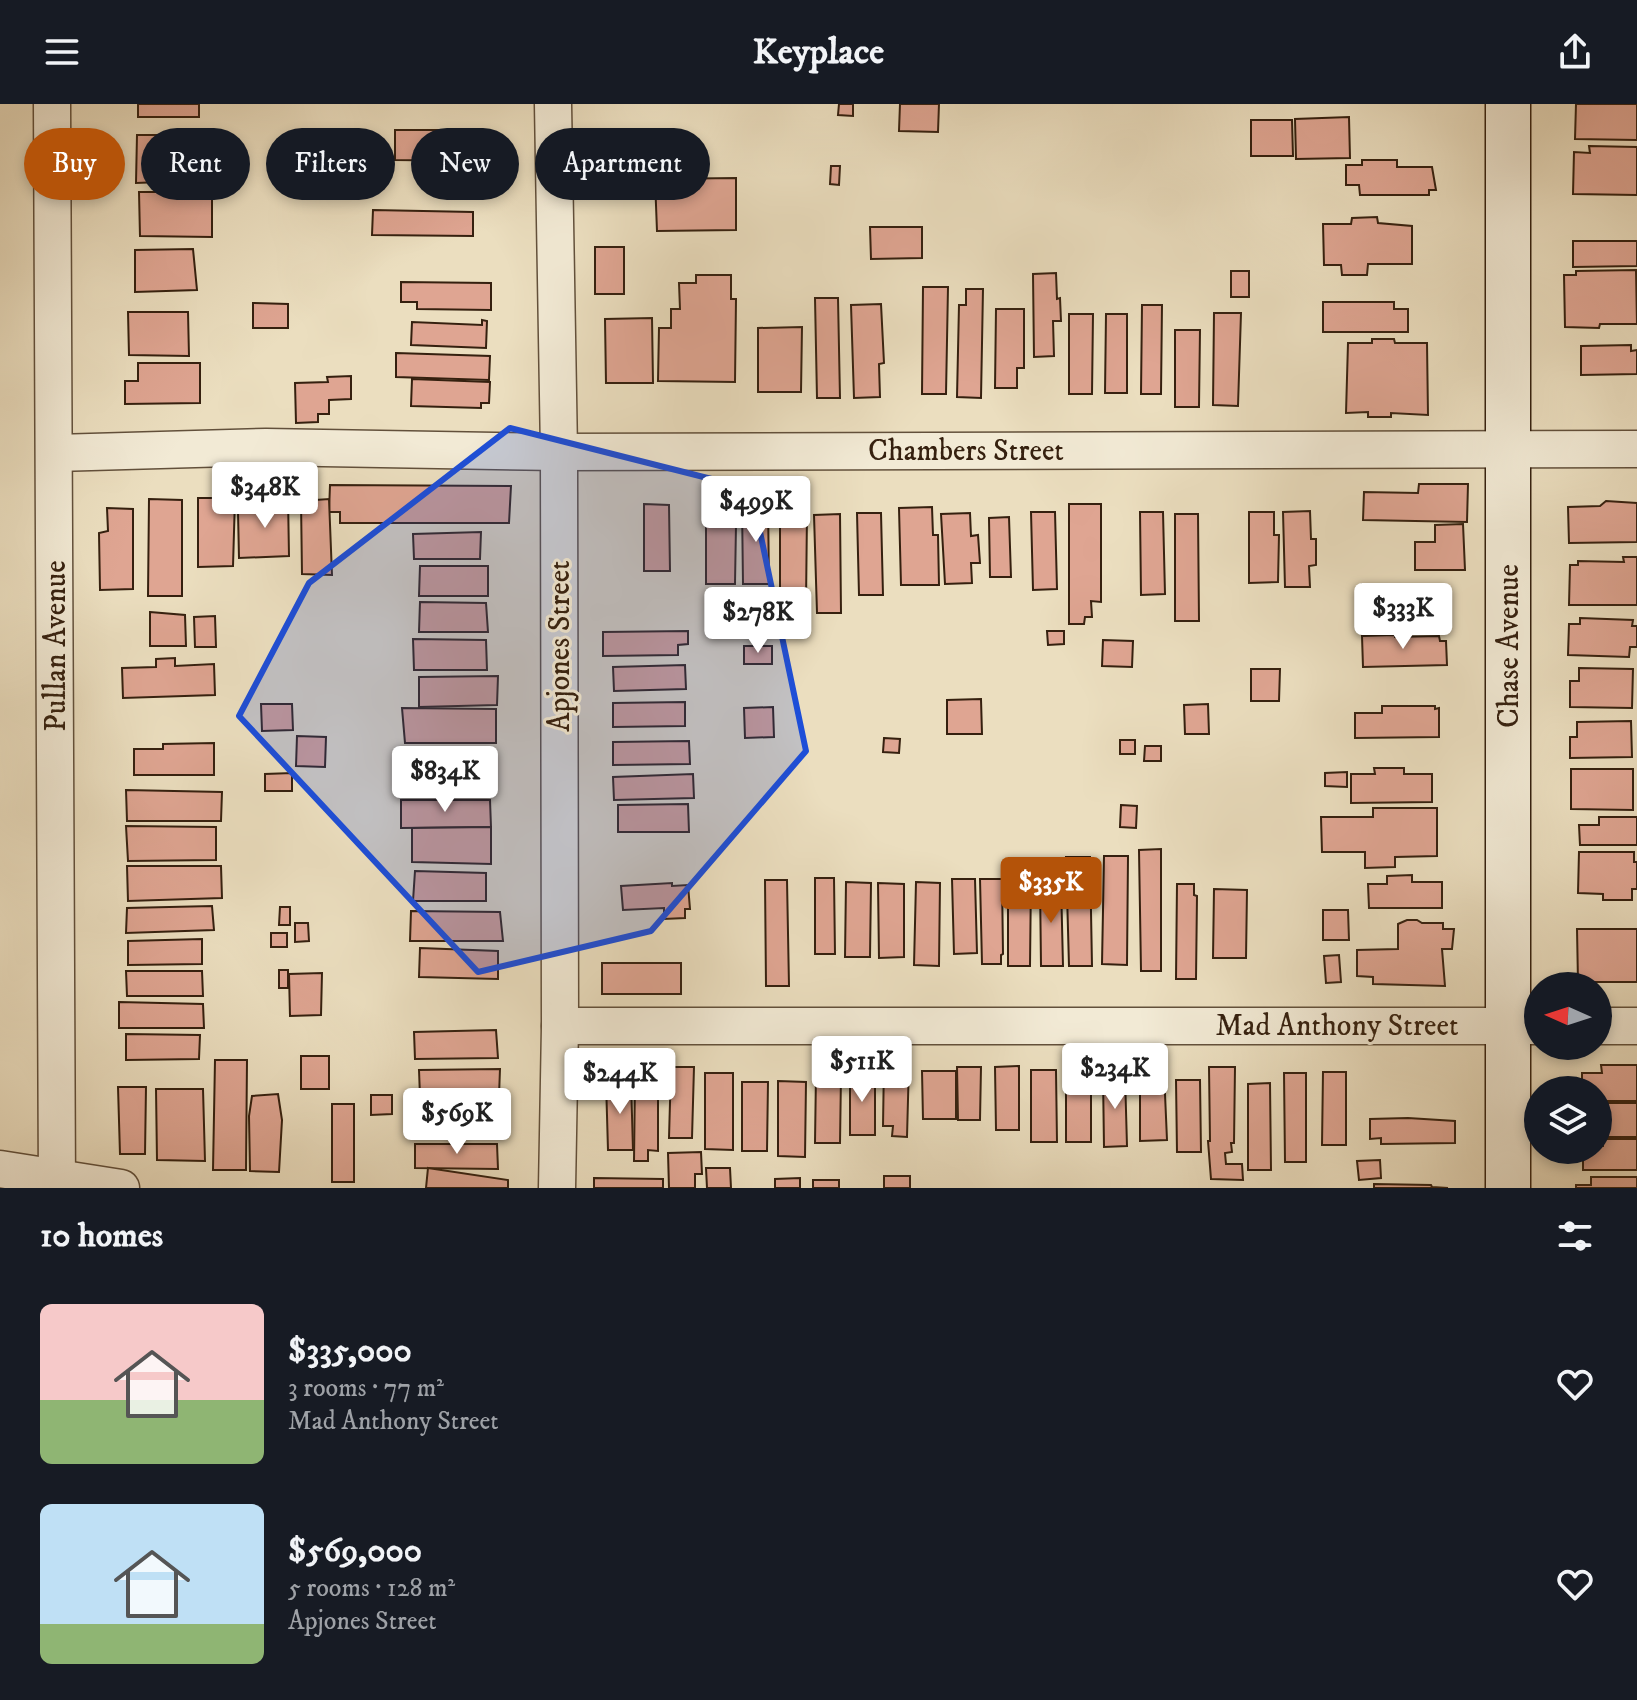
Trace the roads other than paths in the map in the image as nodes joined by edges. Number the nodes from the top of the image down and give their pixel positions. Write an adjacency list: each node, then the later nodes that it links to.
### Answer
1 (52, 104): 7 (street, Pullan Avenue)
2 (553, 104): 6 (street, Apjones Street)
3 (1508, 104): 4 (street, Chase Avenue)
4 (1509, 448): 5 (street, Chambers Street); 6 (street, Chambers Street); 9 (street, Chase Avenue)
5 (1637, 449)
6 (559, 452): 7 (street, Chambers Street); 8 (street, Apjones Street)
7 (56, 453): 13 (street, Pullan Avenue)
8 (560, 1026): 9 (street, Mad Anthony Street); 15 (street, Apjones Street)
9 (1524, 1026): 16 (street, Chase Avenue)
10 (1612, 1026): 11 (street)
11 (1637, 1026)
12 (0, 1169): 13 (street)
13 (57, 1183): 14 (street)
14 (121, 1188)
15 (557, 1188)
16 (1508, 1188)

